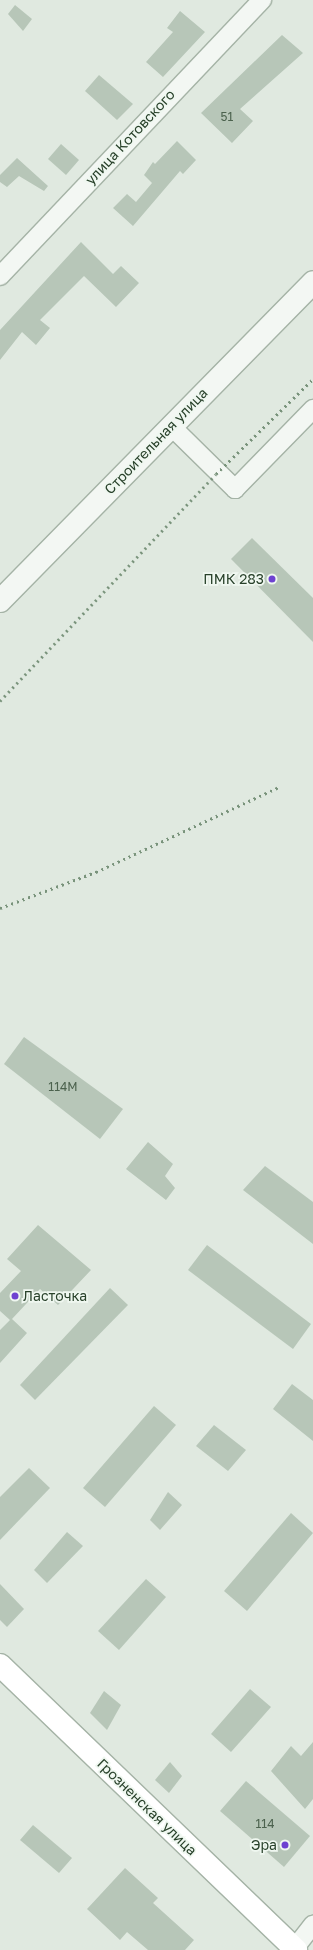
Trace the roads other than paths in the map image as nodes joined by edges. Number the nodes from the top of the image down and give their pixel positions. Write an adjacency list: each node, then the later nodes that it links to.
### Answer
1 (262, 0): 2 (street, улица Котовского)
2 (0, 276)
3 (313, 282): 5 (street, Строительная улица)
4 (313, 409): 5 (street)
5 (171, 426): 6 (street, Строительная улица)
6 (0, 601)
7 (0, 1665): 9 (main road, Грозненская улица)
8 (313, 1925): 9 (street, Грозненская улица)
9 (295, 1949)

